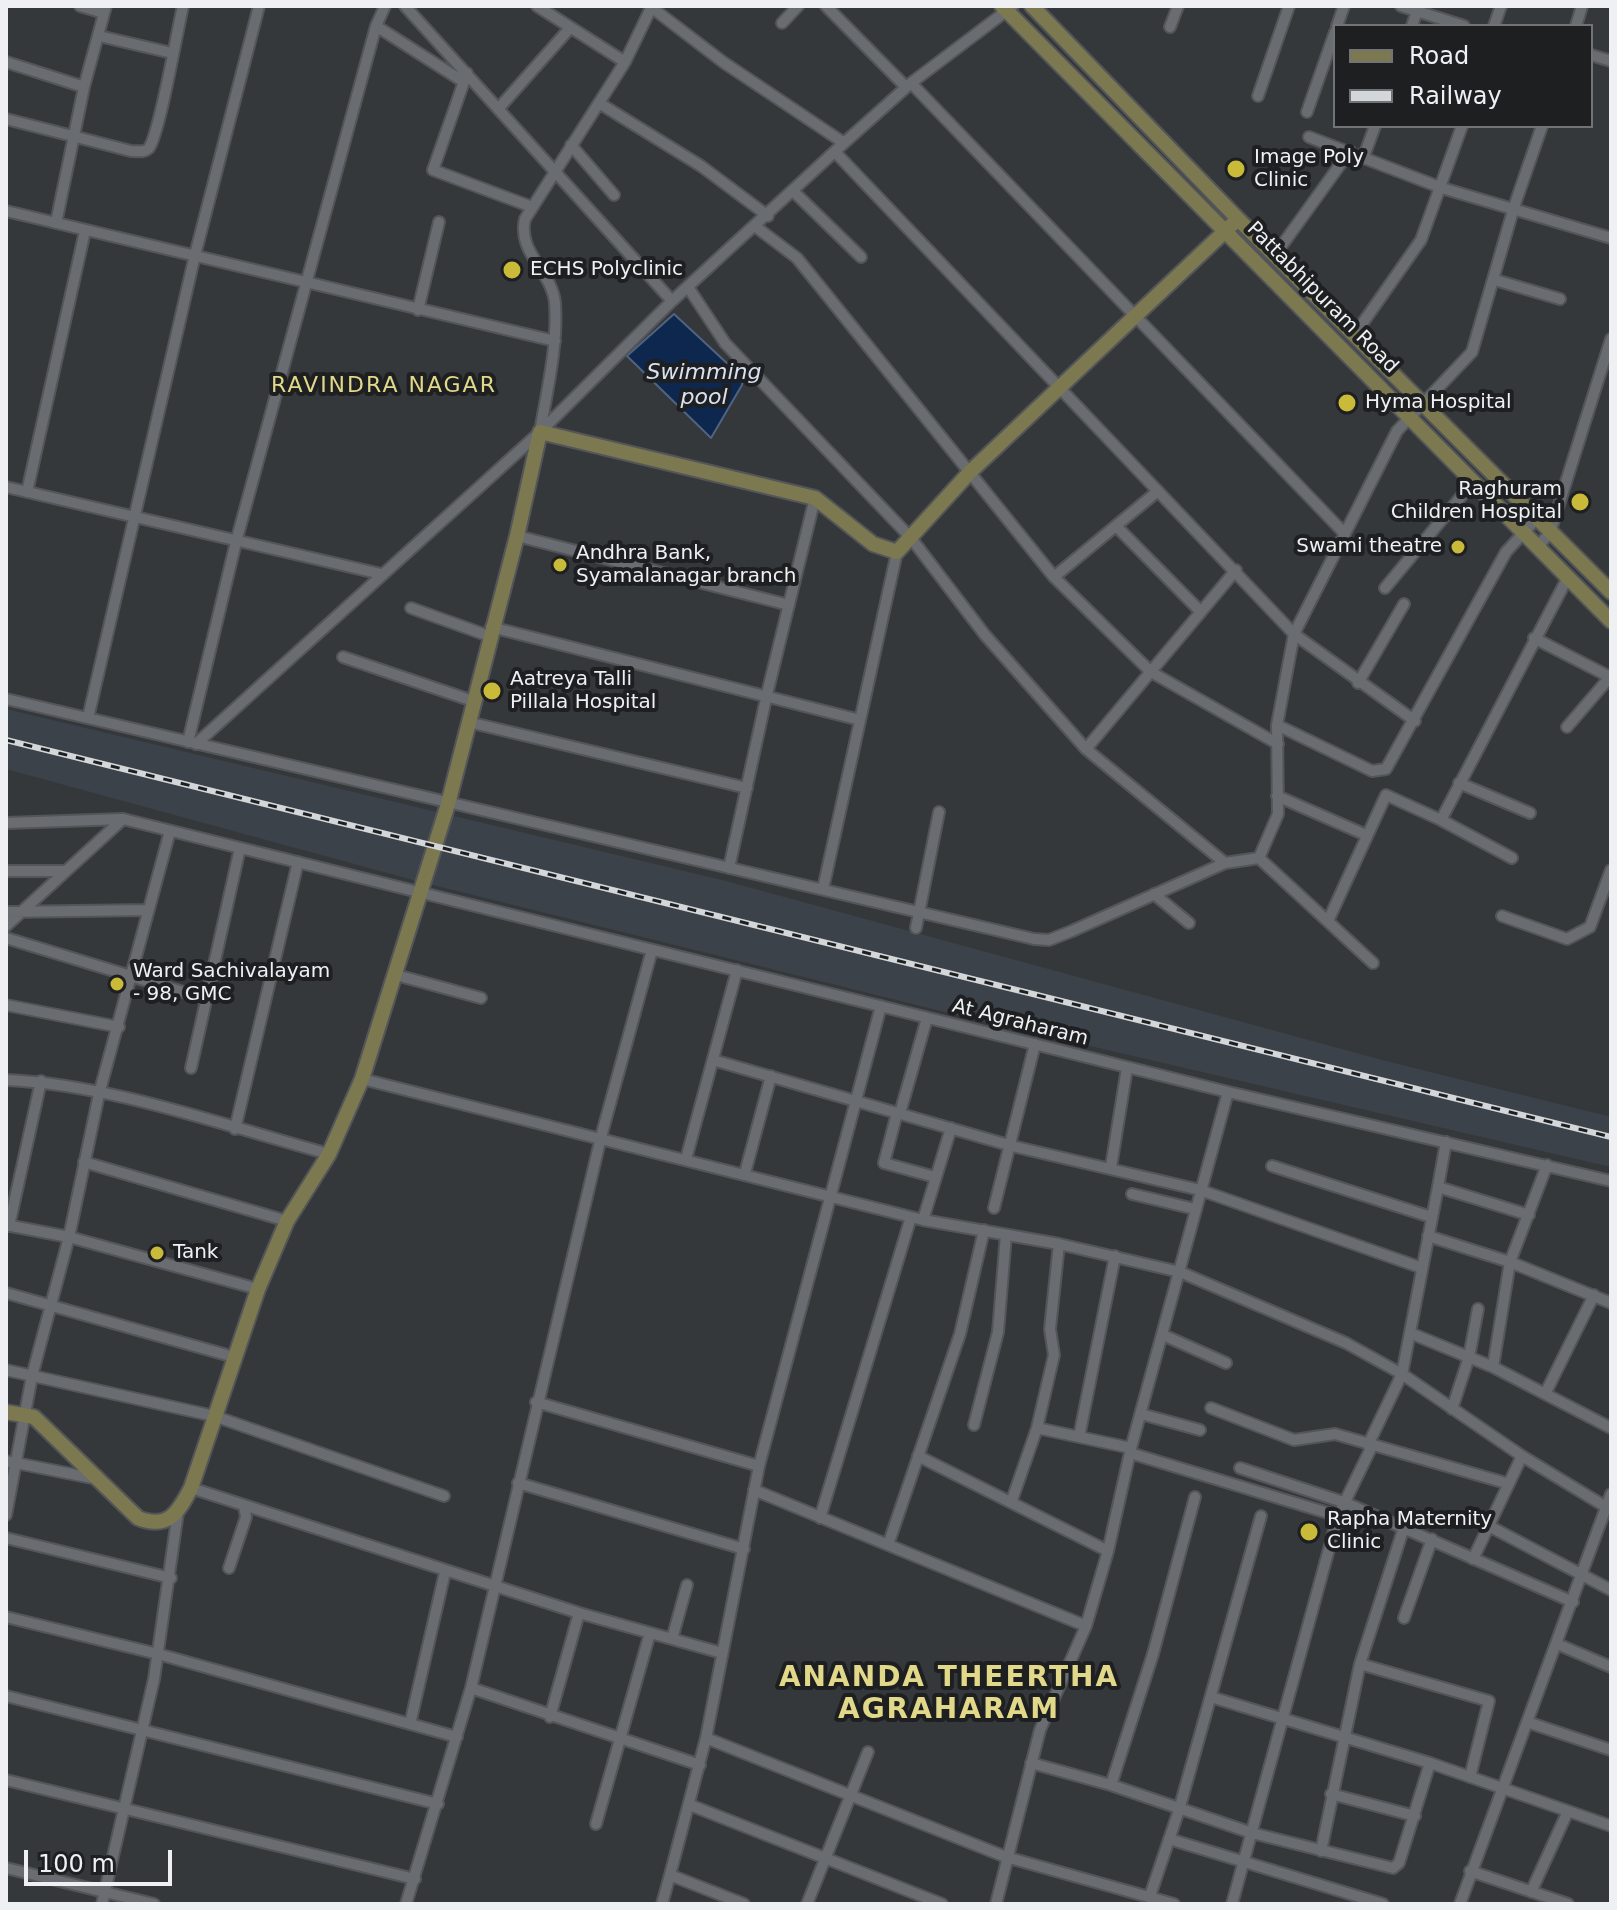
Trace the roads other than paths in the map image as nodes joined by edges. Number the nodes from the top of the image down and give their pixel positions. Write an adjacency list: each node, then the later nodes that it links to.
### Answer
1 (80, 6): 16 (street)
2 (183, 6): 24 (street)
3 (259, 6): 60 (street)
4 (385, 6): 19 (street)
5 (405, 6): 27 (street)
6 (537, 6): 21 (street)
7 (652, 6): 26 (street); 40 (street)
8 (798, 6): 17 (street)
9 (826, 6): 28 (street)
10 (1032, 6): 53 (street, Pattabhipuram Road)
11 (1178, 6): 20 (street)
12 (1289, 6): 30 (street)
13 (1401, 6): 15 (street)
14 (1007, 8): 28 (street); 57 (street, Pattabhipuram Road)
15 (1418, 9): 18 (street)
16 (105, 10): 22 (street)
17 (782, 23)
18 (1459, 24)
19 (376, 26): 27 (street); 64 (street)
20 (1170, 27)
21 (570, 28): 26 (street); 32 (street)
22 (99, 36): 24 (street); 29 (street)
23 (1333, 38): 33 (street)
24 (172, 53): 38 (street)
25 (6, 62): 29 (street)
26 (625, 62): 31 (street)
27 (465, 77): 32 (street); 49 (street)
28 (908, 85): 40 (street); 69 (street)
29 (84, 87): 38 (street)
30 (1258, 96)
31 (599, 103): 41 (street); 52 (street)
32 (499, 108): 45 (street)
33 (1307, 112)
34 (6, 119): 38 (street)
35 (1374, 128): 44 (street)
36 (1461, 128): 46 (street)
37 (1541, 128): 50 (street)
38 (73, 136): 55 (street)
39 (1309, 137): 42 (street)
40 (844, 143): 43 (street)
41 (571, 145): 45 (street); 48 (street)
42 (1350, 151): 44 (street); 61 (street)
43 (835, 152): 47 (street); 73 (street)
44 (1364, 156): 46 (street)
45 (555, 171): 49 (street); 67 (street)
46 (1442, 188): 50 (street); 70 (street)
47 (793, 191): 52 (street); 62 (street)
48 (614, 195)
49 (532, 207): 72 (street)
50 (1514, 207): 59 (street); 63 (street)
51 (6, 211): 55 (street)
52 (768, 216): 56 (street)
53 (1238, 219): 57 (street); 61 (street, Pattabhipuram Road)
54 (439, 222): 68 (street)
55 (56, 223): 58 (street)
56 (756, 227): 65 (street); 77 (street)
57 (1225, 230): 69 (street); 75 (street, Pattabhipuram Road)
58 (85, 231): 60 (street); 81 (street)
59 (1611, 238)
60 (195, 255): 64 (street); 83 (street)
61 (1275, 255): 70 (street, Pattabhipuram Road)
62 (861, 257)
63 (1495, 280): 66 (street); 74 (street)
64 (306, 283): 68 (street); 91 (street)
65 (688, 287): 67 (street); 90 (street)
66 (1560, 299)
67 (672, 301): 76 (street)
68 (418, 310): 72 (street)
69 (1131, 316): 73 (street); 88 (street)
70 (1355, 334): 74 (street, Pattabhipuram Road)
71 (1611, 339): 87 (street)
72 (555, 341): 76 (street)
73 (1056, 388): 77 (street); 80 (street)
74 (1424, 404): 75 (street); 84 (street, Pattabhipuram Road)
75 (1412, 416): 78 (street, Pattabhipuram Road); 88 (street)
76 (540, 432): 82 (street); 89 (street); 95 (street)
77 (970, 472): 90 (street); 96 (street)
78 (1474, 481): 86 (street, Pattabhipuram Road); 98 (street)
79 (6, 487): 81 (street)
80 (1158, 491): 85 (street); 94 (street)
81 (27, 492): 83 (street)
82 (815, 498): 93 (street); 101 (street)
83 (138, 517): 91 (street); 114 (street)
84 (1537, 518): 86 (street); 87 (street, Pattabhipuram Road)
85 (1116, 526): 96 (street); 103 (street)
86 (1523, 531): 92 (street, Pattabhipuram Road); 116 (street)
87 (1550, 533): 92 (street); 99 (street, Pattabhipuram Road)
88 (1345, 534): 106 (street)
89 (517, 536): 101 (street); 105 (street)
90 (911, 538): 93 (street); 122 (street)
91 (236, 542): 95 (street); 120 (street)
92 (1538, 546): 97 (street, Pattabhipuram Road)
93 (897, 552): 115 (street)
94 (1236, 570): 103 (street); 106 (street)
95 (381, 574): 120 (street)
96 (1054, 577): 109 (street)
97 (1568, 577): 104 (street, Pattabhipuram Road); 107 (street)
98 (1385, 588)
99 (1611, 592)
100 (1404, 604): 110 (street)
101 (789, 605): 111 (street)
102 (411, 608): 105 (street)
103 (1201, 612): 109 (street)
104 (1611, 621)
105 (490, 632): 111 (street); 113 (street)
106 (1294, 634): 110 (street); 118 (street)
107 (1534, 638): 119 (street); 123 (street)
108 (343, 657): 113 (street)
109 (1151, 672): 121 (street); 122 (street)
110 (1358, 683): 116 (street)
111 (767, 694): 115 (street); 124 (street)
112 (6, 699): 114 (street)
113 (473, 701): 117 (street)
114 (88, 718): 120 (street)
115 (860, 720): 143 (street)
116 (1415, 721): 118 (street)
117 (468, 722): 124 (street); 126 (street)
118 (1277, 725): 121 (street)
119 (1567, 727)
120 (192, 743): 126 (street)
121 (1278, 744): 125 (street)
122 (1086, 749): 138 (street)
123 (1459, 783): 128 (street); 130 (street)
124 (747, 788): 139 (street)
125 (1277, 796): 133 (street); 135 (street)
126 (448, 804): 139 (street); 144 (street)
127 (939, 812): 149 (street)
128 (1530, 813)
129 (123, 819): 131 (street, At Agraharam); 132 (street, At Agraharam); 142 (street)
130 (1441, 820): 133 (street); 136 (street)
131 (6, 823)
132 (170, 831): 134 (street, At Agraharam); 147 (street)
133 (1366, 835): 151 (street)
134 (240, 848): 137 (street, At Agraharam); 162 (street)
135 (1259, 858): 138 (street); 151 (street)
136 (1512, 858)
137 (298, 862): 144 (street, At Agraharam); 180 (street)
138 (1225, 863): 145 (street)
139 (729, 868): 143 (street)
140 (1611, 870): 150 (street)
141 (6, 871): 142 (street)
142 (66, 871): 146 (street)
143 (823, 889): 149 (street)
144 (423, 892): 156 (street, At Agraharam); 159 (street)
145 (1154, 894): 149 (street); 152 (street)
146 (24, 909): 147 (street); 148 (street); 153 (street)
147 (147, 910): 160 (street)
148 (6, 912)
149 (920, 912): 154 (street)
150 (1502, 916)
151 (1328, 921): 157 (street)
152 (1189, 923)
153 (6, 926)
154 (916, 928)
155 (6, 938): 160 (street)
156 (652, 950): 158 (street, At Agraharam); 181 (street)
157 (1373, 963)
158 (737, 970): 164 (street, At Agraharam); 168 (street)
159 (396, 975): 161 (street); 172 (street)
160 (133, 979): 162 (street); 166 (street)
161 (481, 998)
162 (206, 999): 169 (street)
163 (6, 1005): 166 (street)
164 (881, 1006): 165 (street, At Agraharam); 177 (street)
165 (927, 1018): 167 (street, At Agraharam); 178 (street)
166 (119, 1027): 176 (street)
167 (1035, 1044): 170 (street, At Agraharam); 183 (street)
168 (713, 1060): 171 (street); 185 (street)
169 (191, 1068)
170 (1127, 1068): 175 (street, At Agraharam); 189 (street)
171 (771, 1076): 177 (street); 190 (street)
172 (362, 1079): 181 (street); 184 (street)
173 (6, 1080): 174 (street)
174 (41, 1081): 176 (street); 193 (street)
175 (1228, 1092): 182 (street, At Agraharam); 195 (street)
176 (99, 1094): 180 (street); 186 (street)
177 (857, 1104): 178 (street); 197 (street)
178 (898, 1113): 179 (street); 191 (street)
179 (951, 1128): 183 (street); 191 (street)
180 (235, 1129): 184 (street)
181 (601, 1137): 185 (street); 230 (street)
182 (1446, 1142): 187 (street, At Agraharam); 194 (street)
183 (1012, 1146): 189 (street); 198 (street)
184 (329, 1154): 203 (street)
185 (686, 1159): 190 (street)
186 (84, 1162): 203 (street); 208 (street)
187 (1547, 1165): 192 (street, At Agraharam); 200 (street)
188 (1272, 1166): 201 (street)
189 (1111, 1167): 195 (street)
190 (745, 1173): 197 (street)
191 (935, 1177): 202 (street)
192 (1611, 1181)
193 (11, 1186): 204 (street)
194 (1438, 1187): 200 (street); 201 (street)
195 (1200, 1190): 199 (street); 212 (street)
196 (1132, 1194): 199 (street)
197 (832, 1197): 202 (street); 248 (street)
198 (994, 1208)
199 (1195, 1209): 213 (street)
200 (1529, 1215): 211 (street)
201 (1431, 1217): 207 (street)
202 (917, 1218): 205 (street); 266 (street)
203 (287, 1221): 214 (street)
204 (8, 1226): 208 (street)
205 (984, 1230): 206 (street); 244 (street)
206 (1006, 1235): 209 (street); 237 (street)
207 (1428, 1236): 211 (street); 212 (street)
208 (69, 1237): 214 (street); 218 (street)
209 (1059, 1244): 210 (street); 238 (street)
210 (1115, 1256): 213 (street); 241 (street)
211 (1510, 1262): 216 (street); 225 (street)
212 (1422, 1268): 220 (street)
213 (1180, 1272): 221 (street); 227 (street)
214 (258, 1289): 222 (street)
215 (6, 1293): 218 (street)
216 (1594, 1295): 217 (street); 229 (street)
217 (1611, 1303)
218 (51, 1305): 222 (street); 228 (street)
219 (1478, 1309): 223 (street)
220 (1410, 1333): 223 (street); 227 (street)
221 (1163, 1335): 224 (street); 235 (street)
222 (234, 1357): 236 (street)
223 (1469, 1357): 225 (street); 232 (street)
224 (1226, 1363)
225 (1493, 1367): 229 (street)
226 (6, 1370): 228 (street)
227 (1402, 1374): 232 (street); 242 (street)
228 (32, 1376): 234 (street); 236 (street)
229 (1545, 1394): 239 (street)
230 (536, 1402): 248 (street); 251 (street)
231 (1211, 1408): 242 (street)
232 (1452, 1409): 245 (street)
233 (6, 1412): 234 (street)
234 (24, 1414): 247 (street); 250 (street)
235 (1141, 1414): 240 (street); 243 (street)
236 (214, 1416): 253 (street); 256 (street)
237 (974, 1425)
238 (1037, 1428): 241 (street); 258 (street)
239 (1611, 1428)
240 (1200, 1430)
241 (1079, 1437): 243 (street)
242 (1370, 1445): 252 (street); 259 (street)
243 (1131, 1451): 265 (street); 273 (street)
244 (918, 1456): 258 (street); 271 (street)
245 (1522, 1456): 252 (street); 261 (street)
246 (6, 1461): 247 (street)
247 (18, 1464): 250 (street); 263 (street)
248 (759, 1466): 254 (street)
249 (1240, 1468): 259 (street)
250 (97, 1479): 262 (street)
251 (518, 1483): 272 (street); 280 (street)
252 (1506, 1483): 267 (street)
253 (191, 1488): 260 (street); 262 (street)
254 (754, 1490): 266 (street); 272 (street)
255 (1611, 1494): 261 (street)
256 (444, 1496)
257 (1195, 1497): 313 (street)
258 (1012, 1500): 273 (street)
259 (1346, 1503): 265 (street); 268 (street)
260 (244, 1505): 275 (street); 276 (street)
261 (1608, 1508): 277 (street)
262 (178, 1512): 278 (street)
263 (6, 1515)
264 (1261, 1516): 296 (street)
265 (1338, 1516): 298 (street)
266 (820, 1518): 271 (street)
267 (1487, 1525): 274 (street); 277 (street)
268 (1404, 1527): 270 (street); 292 (street)
269 (6, 1538): 278 (street)
270 (1432, 1539): 274 (street); 285 (street)
271 (888, 1545): 286 (street)
272 (744, 1549): 290 (street)
273 (1108, 1551): 286 (street)
274 (1473, 1559): 282 (street)
275 (229, 1568)
276 (445, 1572): 280 (street); 300 (street)
277 (1583, 1575): 281 (street); 282 (street)
278 (171, 1578): 291 (street)
279 (687, 1585): 288 (street)
280 (497, 1587): 283 (street); 294 (street)
281 (1611, 1590)
282 (1573, 1602): 289 (street)
283 (579, 1613): 287 (street); 297 (street)
284 (6, 1617): 291 (street)
285 (1404, 1618)
286 (1086, 1626): 308 (street)
287 (650, 1633): 288 (street); 305 (street)
288 (672, 1639): 290 (street)
289 (1557, 1644): 293 (street); 299 (street)
290 (722, 1653): 304 (street)
291 (158, 1654): 300 (street); 301 (street)
292 (1360, 1664): 302 (street); 311 (street)
293 (1611, 1667)
294 (471, 1688): 297 (street); 303 (street)
295 (6, 1696): 301 (street)
296 (1211, 1697): 298 (street); 320 (street)
297 (550, 1717): 305 (street)
298 (1284, 1719): 302 (street); 325 (street)
299 (1527, 1722): 306 (street); 314 (street)
300 (410, 1724): 303 (street)
301 (142, 1729): 317 (street); 319 (street)
302 (1343, 1736): 309 (street); 315 (street)
303 (457, 1737): 317 (street)
304 (706, 1738): 310 (street); 316 (street)
305 (620, 1740): 310 (street); 323 (street)
306 (1611, 1750)
307 (868, 1752): 316 (street)
308 (1031, 1763): 313 (street); 328 (street)
309 (1430, 1763): 311 (street); 322 (street)
310 (700, 1765): 318 (street)
311 (1470, 1777): 314 (street)
312 (6, 1780): 319 (street)
313 (1111, 1785): 320 (street)
314 (1501, 1789): 321 (street); 332 (street)
315 (1331, 1794): 322 (street); 327 (street)
316 (852, 1797): 328 (street); 329 (street)
317 (438, 1804): 334 (street)
318 (690, 1805): 329 (street); 333 (street)
319 (124, 1806): 334 (street); 335 (street)
320 (1179, 1810): 325 (street); 326 (street)
321 (1568, 1811): 324 (street); 336 (street)
322 (1415, 1816): 327 (street)
323 (596, 1824)
324 (1611, 1826)
325 (1252, 1833): 327 (street); 330 (street)
326 (1169, 1839): 330 (street); 337 (street)
327 (1321, 1851)
328 (1006, 1857): 337 (street); 345 (street)
329 (827, 1859): 343 (street); 344 (street)
330 (1246, 1860): 347 (street); 348 (street)
331 (6, 1868): 335 (street)
332 (1470, 1871): 336 (street); 349 (street)
333 (670, 1875): 341 (street); 342 (street)
334 (415, 1879): 340 (street)
335 (104, 1892): 338 (street); 339 (street)
336 (1531, 1892): 350 (street)
337 (1154, 1899): 346 (street)
338 (102, 1904)
339 (154, 1904)
340 (406, 1904)
341 (662, 1904)
342 (744, 1904)
343 (807, 1904)
344 (942, 1904)
345 (996, 1904)
346 (1174, 1904)
347 (1232, 1904)
348 (1383, 1904)
349 (1460, 1904)
350 (1568, 1904)

